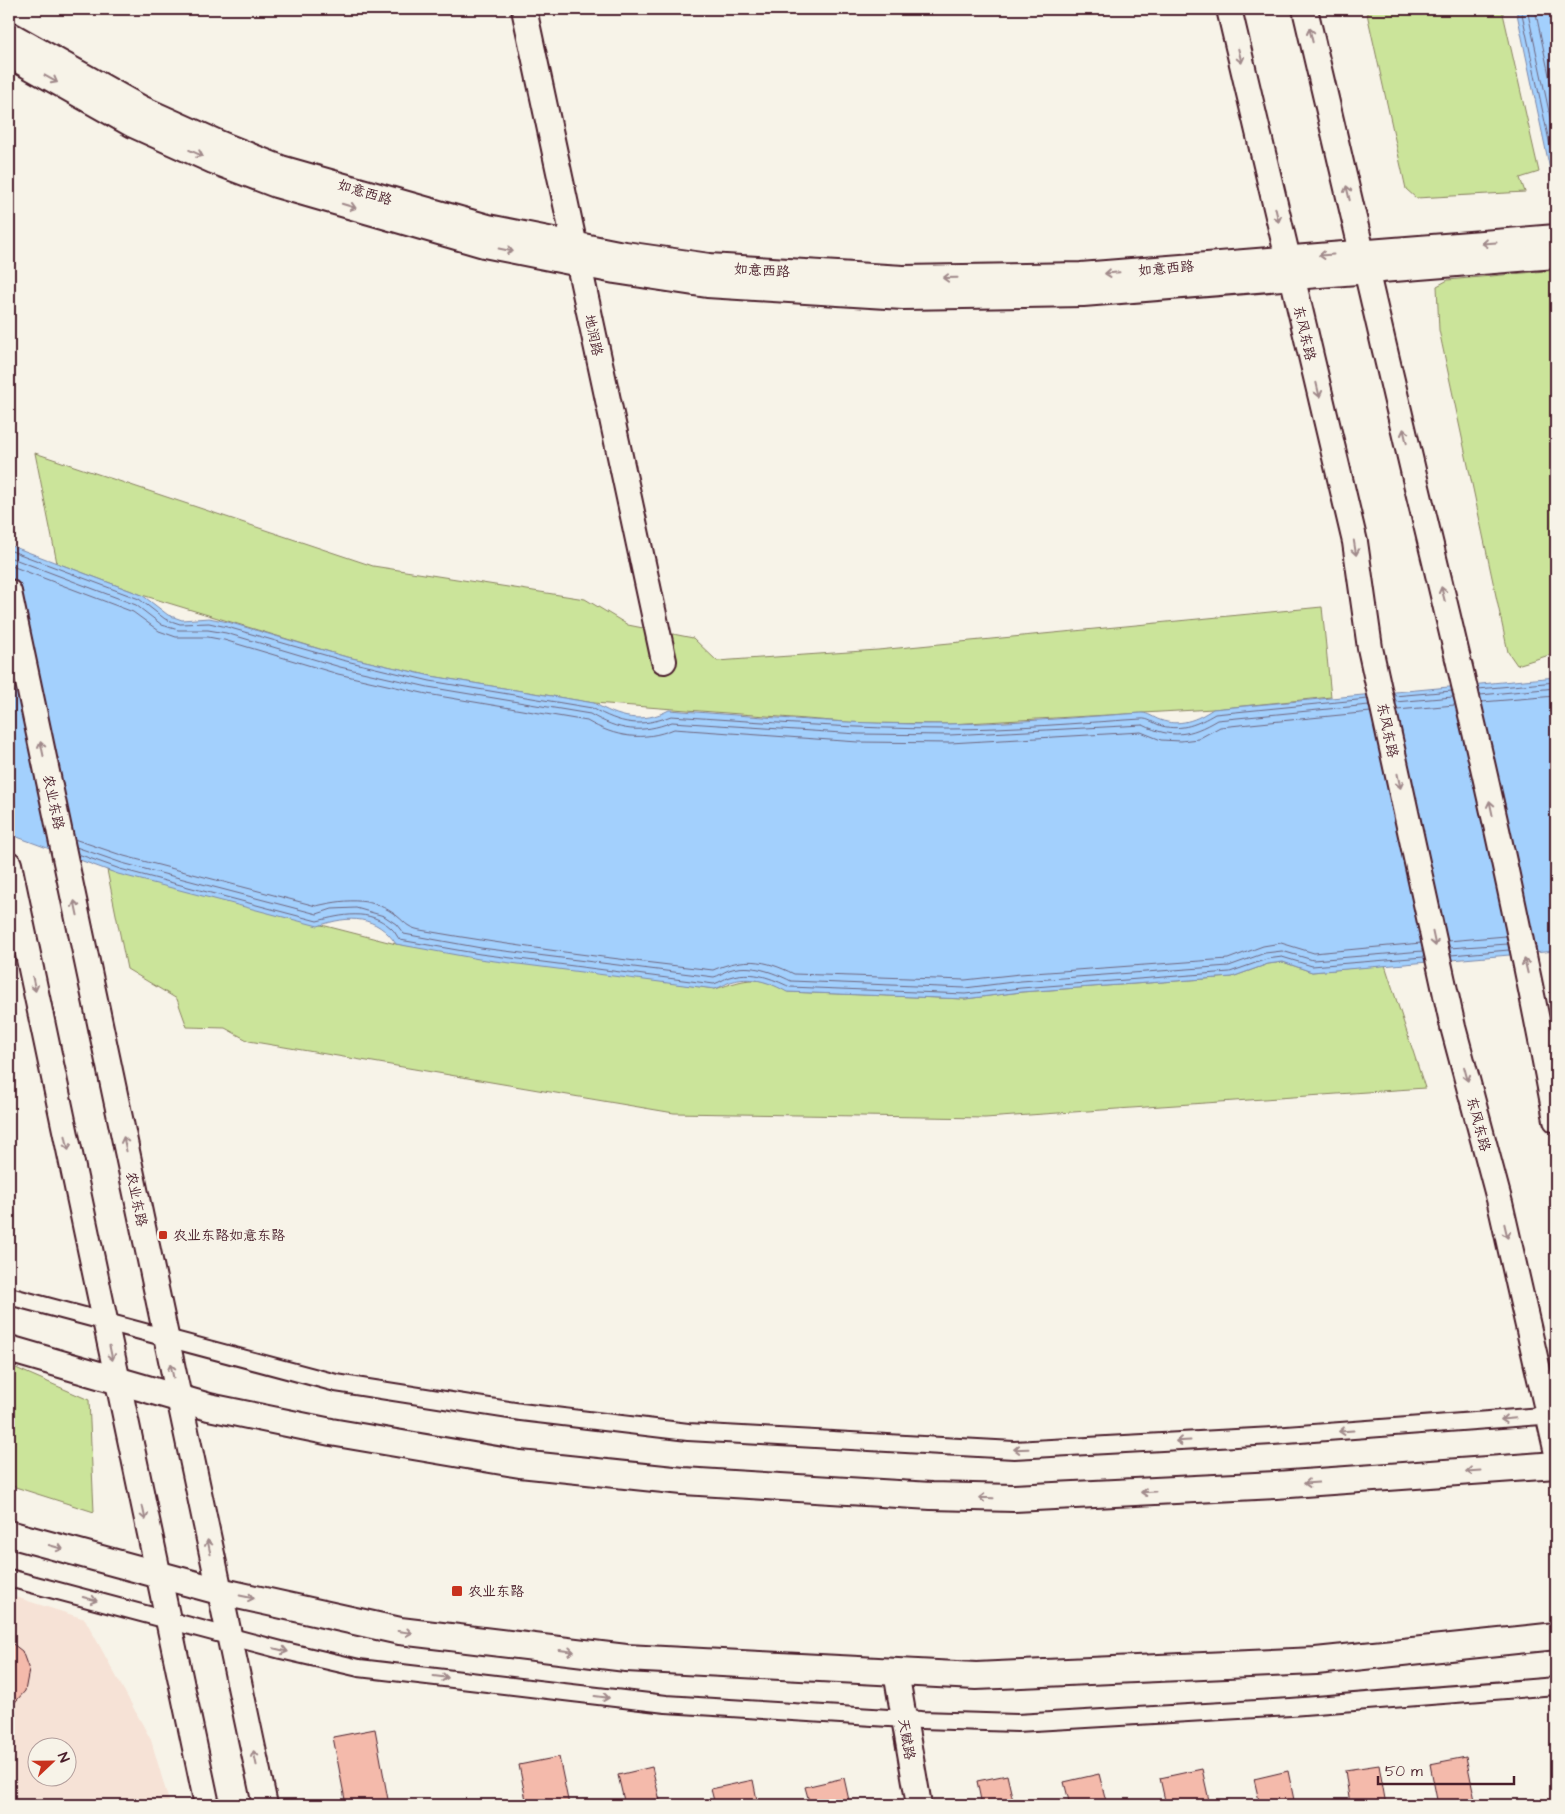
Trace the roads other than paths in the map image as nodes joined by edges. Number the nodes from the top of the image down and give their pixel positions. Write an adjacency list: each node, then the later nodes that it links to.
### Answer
1 (524, 9): 7 (main road, 地润路)
2 (1229, 9): 9 (main road, 东风东路, one-way to 9)
3 (1305, 9): 8 (main road, one-way to 3)
4 (9, 34): 7 (main road, 如意西路)
5 (9, 55): 7 (main road, 如意西路, one-way to 7)
6 (1548, 247): 8 (main road, 如意西路)
7 (576, 254): 9 (main road, 如意西路); 11 (main road, 地润路)
8 (1364, 262): 9 (main road, 如意西路); 13 (main road, one-way to 8)
9 (1289, 267): 20 (main road, 东风东路, one-way to 20)
10 (9, 592): 16 (main road, 农业东路, one-way to 10)
11 (664, 661)
12 (9, 864): 15 (main road, one-way to 15)
13 (1556, 1120)
14 (9, 1296): 15 (street)
15 (104, 1321): 16 (street); 18 (main road, one-way to 18)
16 (165, 1337): 19 (main road, 农业东路, one-way to 16); 20 (street, one-way to 16)
17 (9, 1349): 18 (main road)
18 (116, 1380): 19 (main road); 24 (main road, one-way to 24)
19 (178, 1398): 22 (main road, one-way to 19); 26 (main road, 农业东路, one-way to 19)
20 (1553, 1415): 21 (main road, 东风东路)
21 (1556, 1449)
22 (1556, 1465)
23 (9, 1534): 24 (main road, one-way to 24)
24 (158, 1576): 26 (main road); 27 (main road)
25 (9, 1578): 27 (street, one-way to 27)
26 (219, 1591): 28 (main road, 农业东路); 30 (main road, one-way to 30)
27 (168, 1620): 28 (street); 33 (main road)
28 (228, 1636): 32 (street, one-way to 32); 34 (main road, 农业东路, one-way to 28)
29 (1556, 1636): 30 (main road)
30 (896, 1672): 32 (main road, 天赋路)
31 (1556, 1686): 32 (street)
32 (904, 1718): 35 (main road, 天赋路)
33 (207, 1805)
34 (265, 1805)
35 (919, 1805)

